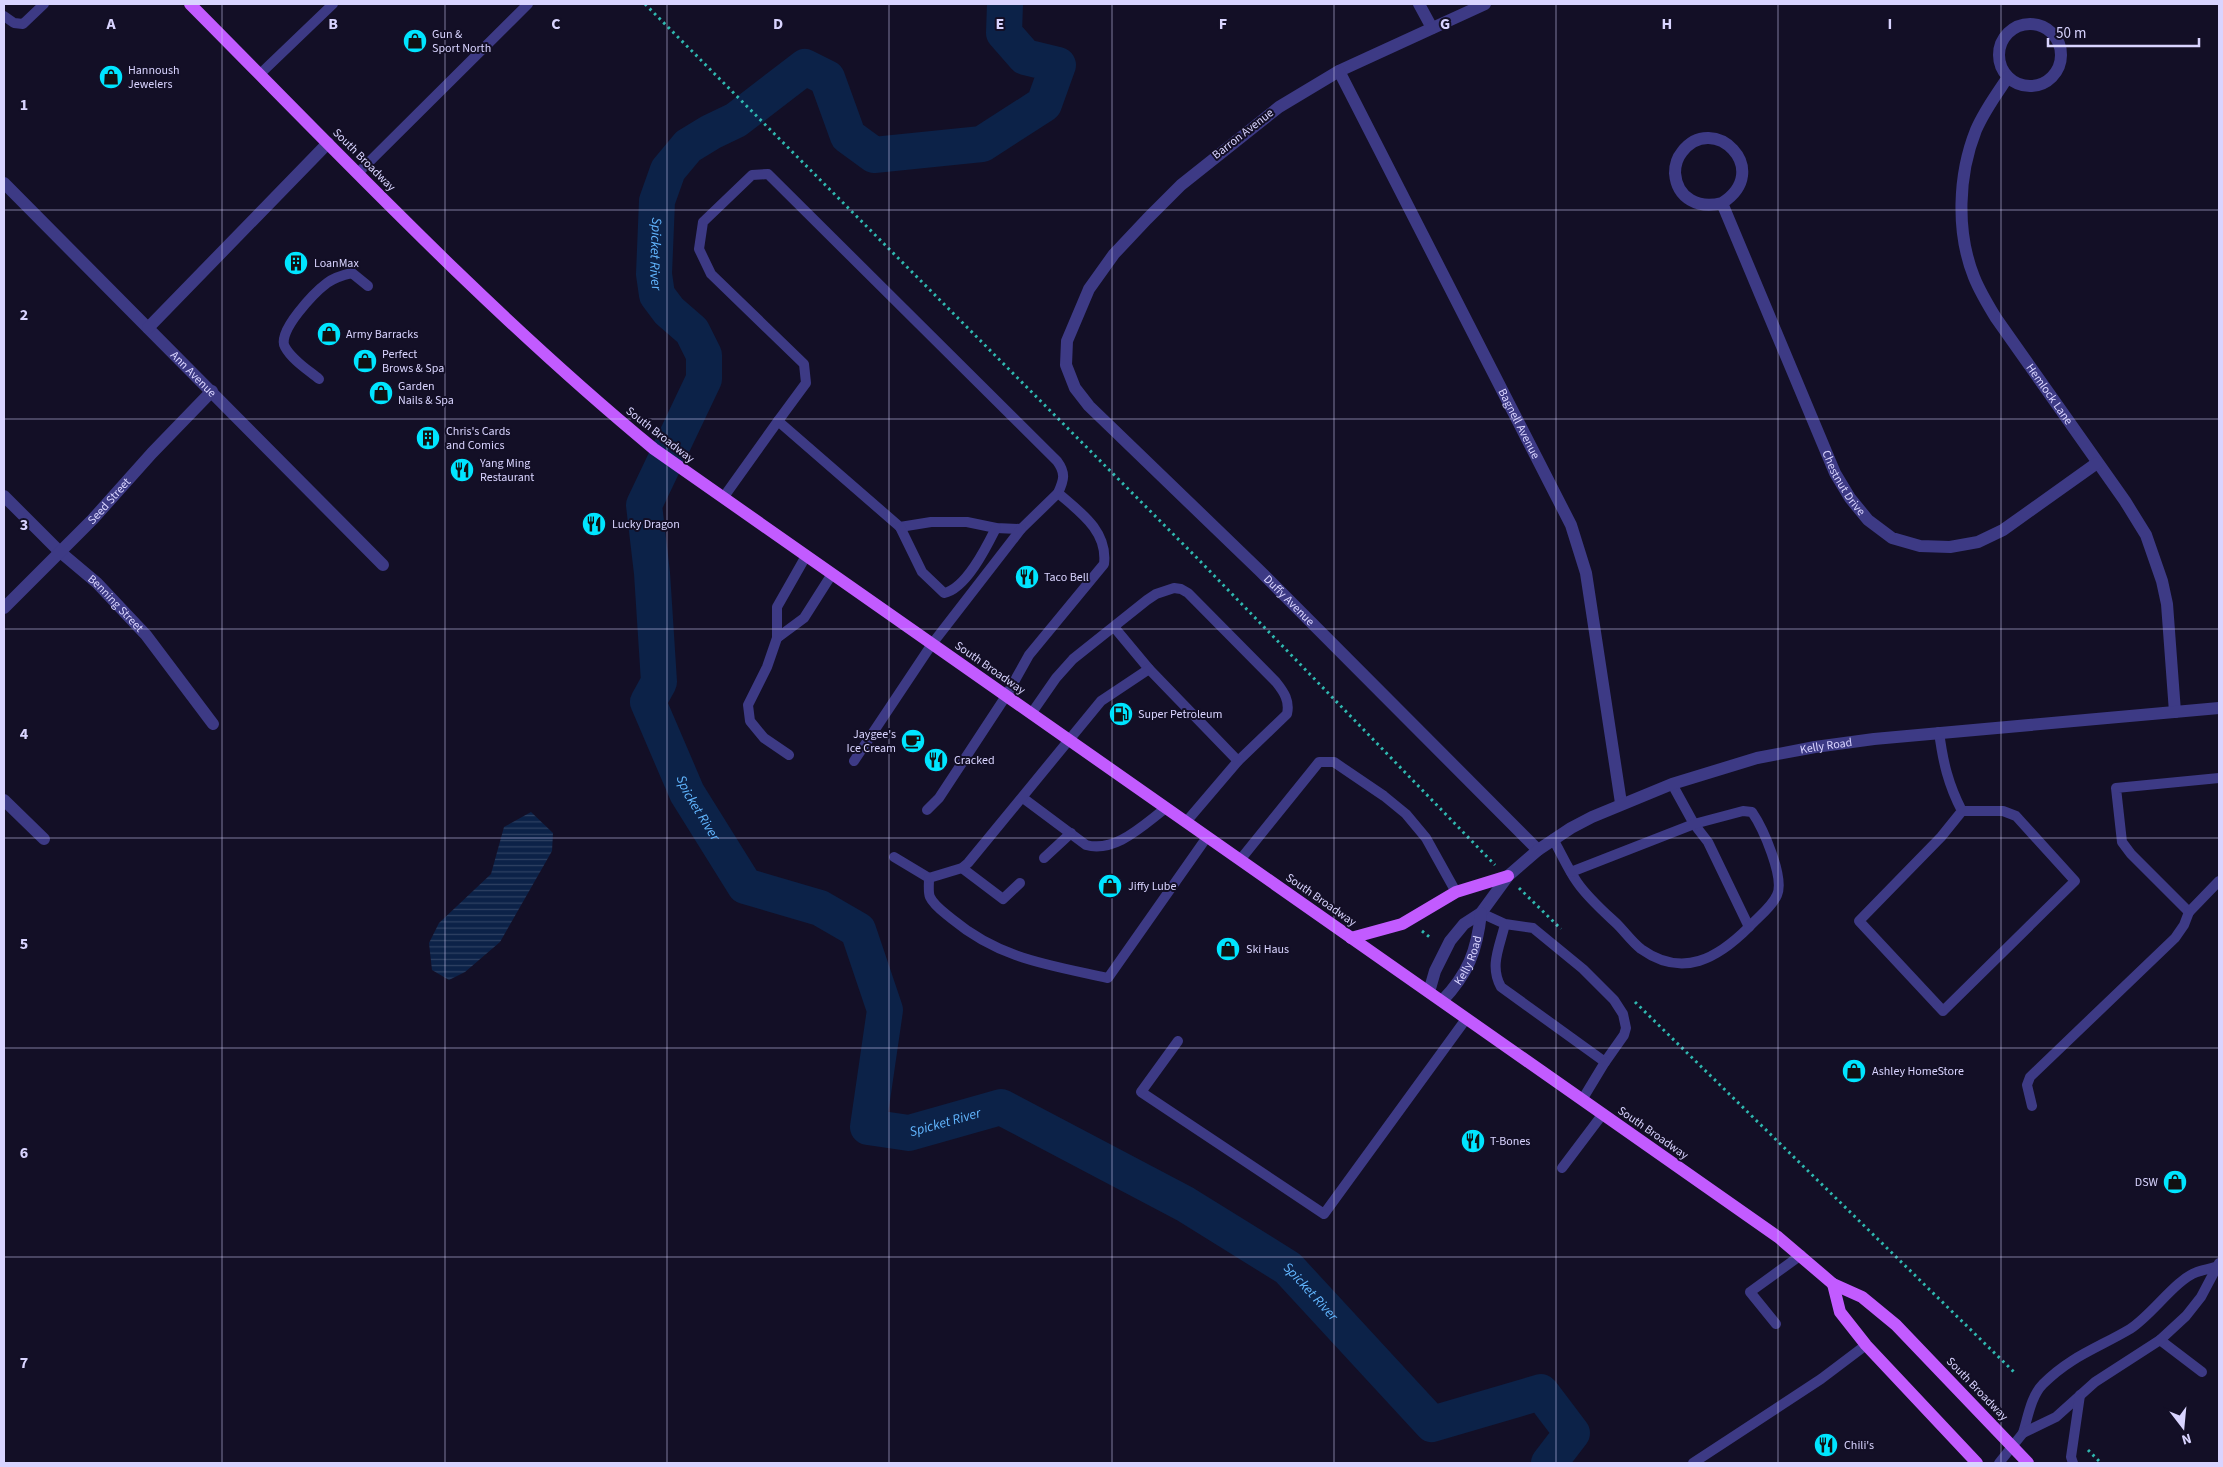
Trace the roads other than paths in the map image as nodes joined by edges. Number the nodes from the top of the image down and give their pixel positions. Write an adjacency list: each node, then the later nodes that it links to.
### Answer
1 (44, 4): 7 (lane)
2 (190, 4): 10 (main road, South Broadway)
3 (333, 4): 10 (lane)
4 (528, 4): 13 (lane)
5 (1419, 4): 8 (street)
6 (1485, 4): 8 (street, Barron Avenue)
7 (4, 16)
8 (1432, 28): 9 (street, Barron Avenue)
9 (1339, 71): 18 (street, Barron Avenue); 52 (street, Bagnell Avenue)
10 (260, 74): 12 (main road, South Broadway)
11 (2008, 77): 11 (street); 22 (street, Hemlock Lane)
12 (328, 143): 13 (main road, South Broadway); 17 (street)
13 (358, 173): 25 (main road, South Broadway)
14 (4, 183): 17 (street, Ann Avenue)
15 (1722, 203): 15 (street); 22 (street, Chestnut Drive)
16 (368, 286): 19 (lane)
17 (148, 328): 20 (street, Ann Avenue)
18 (1067, 340): 62 (street, Duffy Avenue)
19 (319, 379)
20 (212, 391): 29 (street, Seed Street); 31 (street, Ann Avenue)
21 (778, 421): 23 (lane); 25 (lane); 26 (lane)
22 (2097, 463): 40 (street, Hemlock Lane)
23 (1058, 493): 28 (lane); 38 (lane)
24 (4, 496): 29 (street, Benning Street)
25 (723, 498): 30 (main road, South Broadway)
26 (900, 527): 27 (lane); 27 (lane)
27 (996, 528): 28 (lane)
28 (1021, 529): 36 (lane)
29 (59, 551): 33 (street, Seed Street); 42 (street, Benning Street)
30 (806, 556): 32 (main road, South Broadway); 35 (lane)
31 (383, 565)
32 (832, 574): 35 (lane); 36 (main road, South Broadway)
33 (4, 608)
34 (1114, 627): 37 (lane); 41 (lane); 47 (lane)
35 (777, 638): 45 (lane)
36 (932, 644): 38 (main road, South Broadway); 46 (lane)
37 (1149, 669): 44 (lane); 47 (lane)
38 (1006, 696): 41 (main road, South Broadway); 54 (lane)
39 (2219, 708): 40 (street, Kelly Road)
40 (2175, 712): 43 (street, Kelly Road)
41 (1031, 714): 44 (main road, South Broadway)
42 (213, 724)
43 (1939, 732): 49 (street, Kelly Road); 55 (lane)
44 (1068, 740): 50 (lane); 53 (main road, South Broadway)
45 (789, 755)
46 (854, 761)
47 (1238, 761): 56 (lane)
48 (2219, 778): 73 (lane)
49 (1672, 784): 52 (street, Kelly Road); 57 (lane)
50 (1022, 798): 58 (lane); 66 (lane)
51 (4, 800): 60 (street)
52 (1621, 803): 61 (street, Kelly Road)
53 (1166, 808): 56 (main road, South Broadway); 58 (lane)
54 (927, 810)
55 (1962, 811): 55 (lane)
56 (1186, 822): 59 (main road, South Broadway)
57 (1694, 824): 67 (lane); 76 (lane); 76 (lane)
58 (1071, 833): 64 (lane)
59 (1207, 837): 65 (main road, South Broadway); 69 (lane)
60 (44, 839)
61 (1553, 839): 62 (street, Kelly Road); 67 (lane)
62 (1538, 850): 68 (street, Kelly Road)
63 (894, 857): 69 (lane)
64 (1044, 858)
65 (1240, 860): 72 (lane); 77 (main road, South Broadway)
66 (962, 868): 69 (lane); 71 (lane)
67 (1571, 872): 76 (lane)
68 (1508, 876): 72 (main road); 74 (street, Kelly Road)
69 (929, 878)
70 (2219, 881): 73 (lane)
71 (1020, 883)
72 (1456, 892): 77 (main road)
73 (2189, 912): 84 (lane)
74 (1481, 913): 75 (lane); 78 (street, Kelly Road); 79 (street, Kelly Road)
75 (1505, 924): 82 (lane); 82 (lane)
76 (1749, 927)
77 (1351, 938): 78 (main road, South Broadway)
78 (1429, 992): 79 (main road, South Broadway)
79 (1442, 1001): 80 (main road, South Broadway)
80 (1466, 1019): 81 (lane); 83 (main road, South Broadway)
81 (1178, 1041)
82 (1605, 1062): 83 (lane)
83 (1582, 1100): 85 (main road, South Broadway)
84 (2032, 1106)
85 (1602, 1115): 86 (lane); 87 (main road, South Broadway)
86 (1562, 1168)
87 (1801, 1255): 89 (main road, South Broadway); 90 (lane)
88 (2217, 1265): 91 (lane); 95 (lane)
89 (1833, 1284): 92 (main road); 96 (main road, South Broadway)
90 (1776, 1324)
91 (2160, 1340): 93 (lane); 94 (lane)
92 (1866, 1345): 97 (lane); 98 (main road)
93 (2202, 1372)
94 (2080, 1395): 95 (lane); 101 (lane)
95 (2023, 1433): 96 (lane)
96 (2012, 1446): 99 (lane); 100 (main road, South Broadway)
97 (1693, 1463)
98 (1977, 1463)
99 (1999, 1463)
100 (2028, 1463)
101 (2073, 1463)

